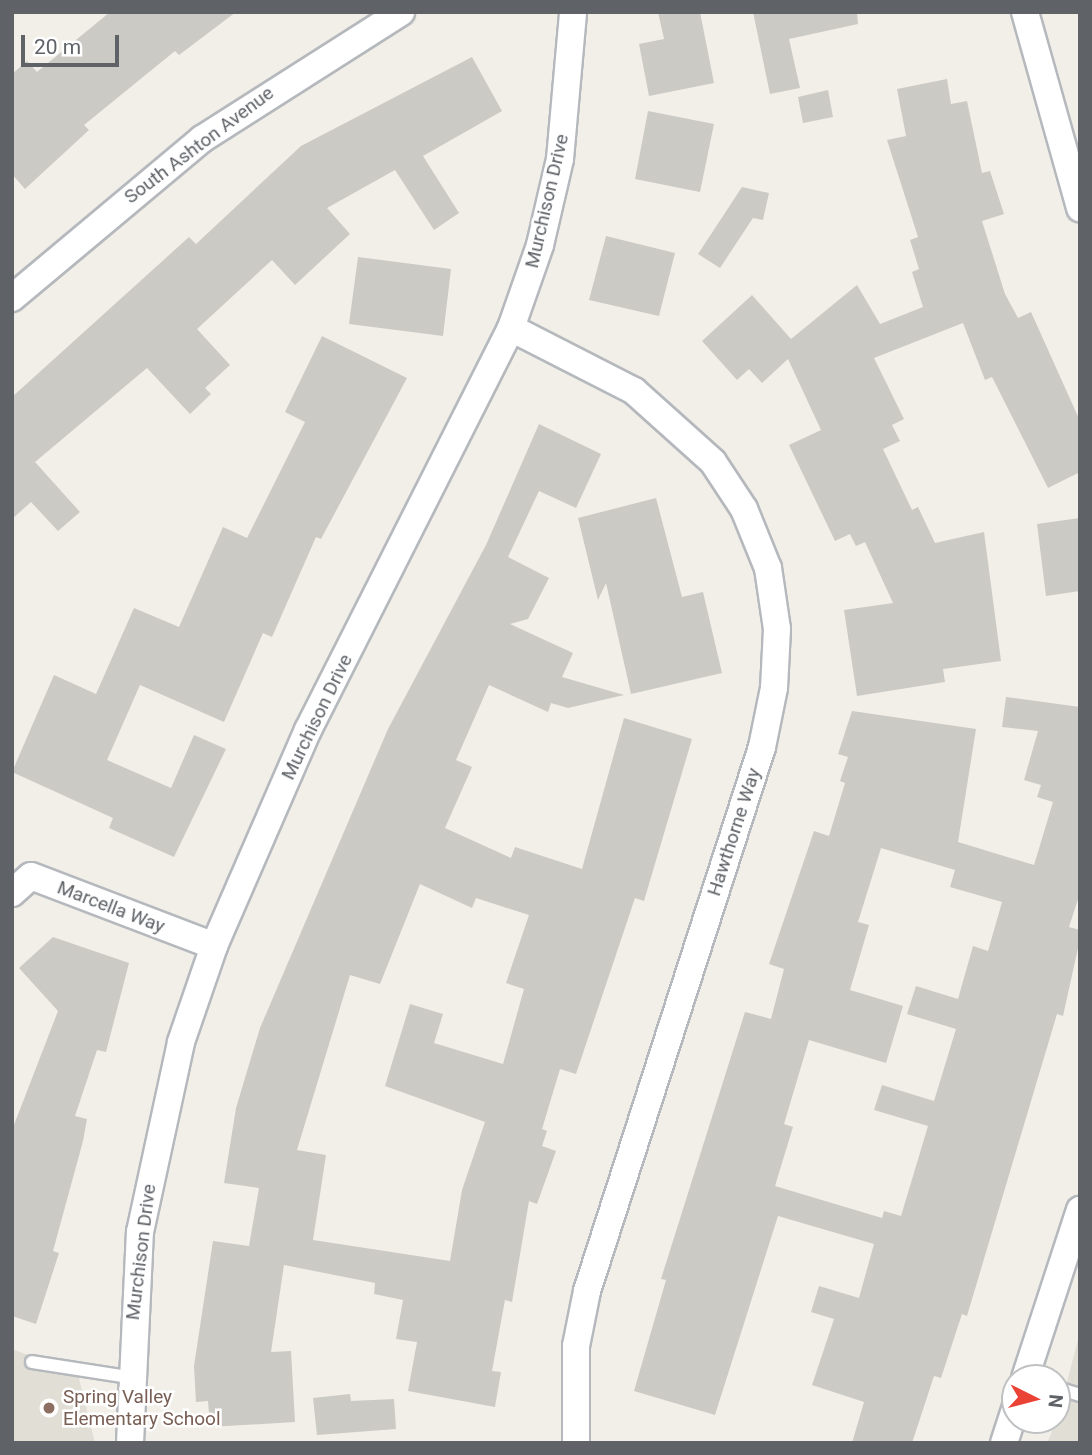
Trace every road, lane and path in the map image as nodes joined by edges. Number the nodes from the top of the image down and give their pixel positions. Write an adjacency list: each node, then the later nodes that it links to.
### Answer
1 (401, 12): 5 (street, South Ashton Avenue)
2 (573, 12): 6 (street, Murchison Drive)
3 (1025, 12): 4 (street)
4 (1080, 208)
5 (12, 298)
6 (511, 328): 8 (street, Murchison Drive); 14 (street, Hawthorne Way)
7 (12, 893): 8 (street, Marcella Way)
8 (214, 946): 12 (street, Murchison Drive)
9 (1080, 1210): 11 (street)
10 (32, 1362): 12 (lane)
11 (1030, 1364)
12 (128, 1377): 13 (street, Murchison Drive)
13 (130, 1443)
14 (576, 1443)

